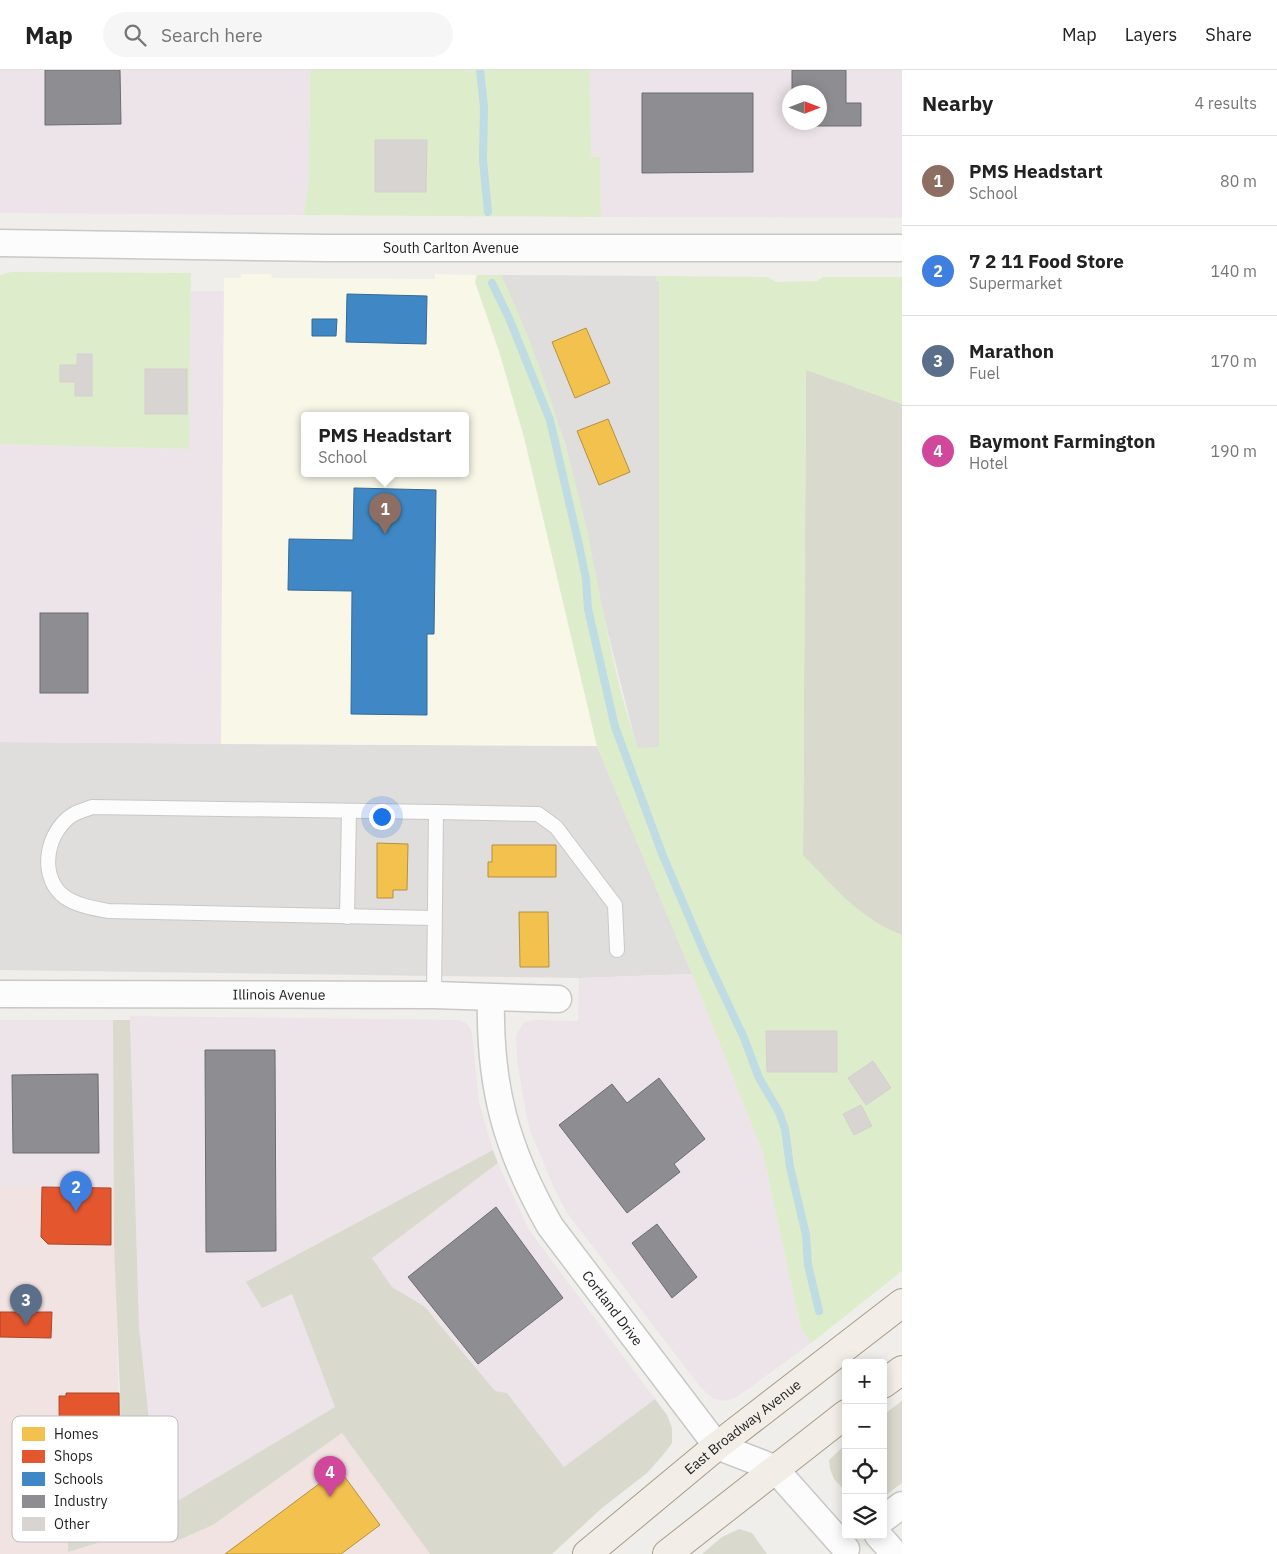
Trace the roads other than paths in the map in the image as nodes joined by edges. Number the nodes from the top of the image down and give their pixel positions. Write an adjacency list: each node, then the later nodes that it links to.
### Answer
1 (0, 243): 2 (street, South Carlton Avenue)
2 (902, 248)
3 (349, 811): 4 (lane); 5 (lane); 5 (lane)
4 (436, 812): 6 (lane); 7 (lane)
5 (348, 917): 6 (lane)
6 (433, 918): 9 (lane)
7 (617, 950)
8 (0, 994): 9 (street, Illinois Avenue)
9 (434, 995): 10 (street, Illinois Avenue)
10 (491, 998): 11 (street, Illinois Avenue); 16 (street, Cortland Drive)
11 (558, 999)
12 (902, 1303): 16 (main road, East Broadway Avenue)
13 (902, 1370): 14 (main road)
14 (887, 1381)
15 (842, 1417): 17 (main road)
16 (717, 1446): 17 (street); 22 (main road, East Broadway Avenue)
17 (774, 1468): 21 (street); 23 (main road)
18 (902, 1505): 19 (street)
19 (887, 1516)
20 (881, 1539): 24 (street)
21 (850, 1546)
22 (587, 1554)
23 (667, 1554)
24 (894, 1554)

